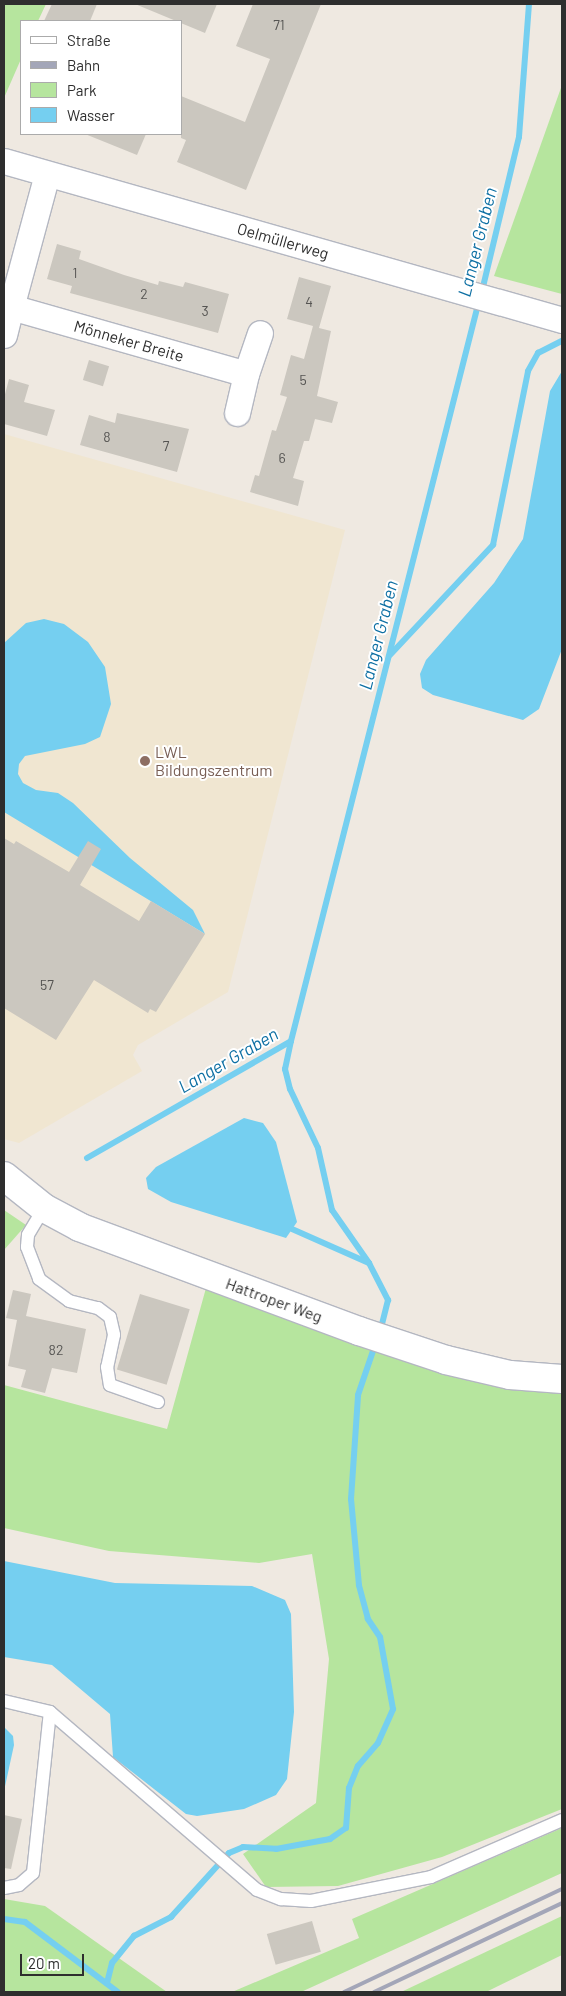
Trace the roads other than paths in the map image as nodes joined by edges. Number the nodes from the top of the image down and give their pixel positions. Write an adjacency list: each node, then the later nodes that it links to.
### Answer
1 (4, 162): 2 (street, Oelmüllerweg)
2 (47, 174): 3 (street); 4 (street, Oelmüllerweg)
3 (11, 307): 6 (street); 7 (street, Mönneker Breite)
4 (562, 320)
5 (260, 334): 7 (street)
6 (4, 335)
7 (246, 374): 8 (street)
8 (237, 413)
9 (4, 1176): 10 (main road, Hattroper Weg)
10 (44, 1208): 11 (main road, Hattroper Weg); 12 (lane)
11 (562, 1379)
12 (158, 1402)
13 (4, 1701): 14 (lane)
14 (50, 1712): 15 (lane); 16 (lane)
15 (562, 1820)
16 (4, 1888)

